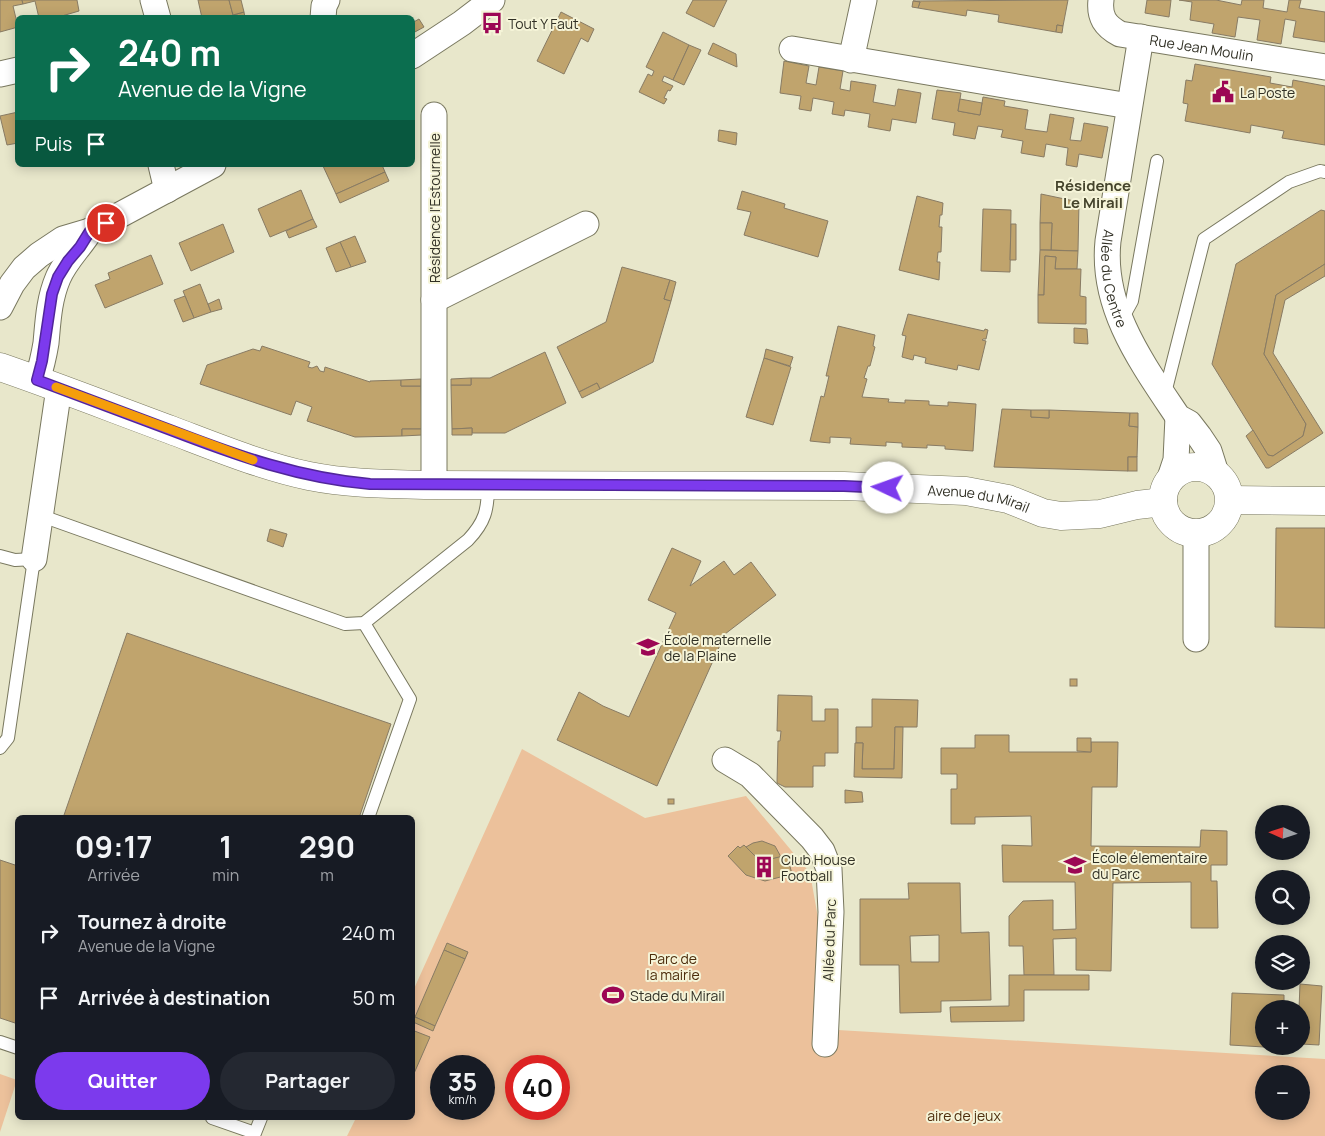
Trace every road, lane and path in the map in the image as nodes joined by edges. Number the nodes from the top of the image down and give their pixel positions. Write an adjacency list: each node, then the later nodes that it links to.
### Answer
1 (153, 0): 6 (street)
2 (327, 0): 7 (street)
3 (492, 0): 10 (street)
4 (864, 0): 11 (street)
5 (1101, 0): 8 (street, Rue Jean Moulin)
6 (157, 15)
7 (323, 15)
8 (1141, 37): 12 (street, Rue Jean Moulin); 15 (street, Allée du Centre)
9 (792, 49): 11 (street)
10 (415, 54)
11 (851, 60): 15 (street)
12 (1325, 67)
13 (15, 71): 14 (street)
14 (0, 74)
15 (1129, 106): 26 (street, Allée du Centre)
16 (434, 115): 24 (street, Résidence l'Estournelle)
17 (1157, 161): 26 (lane)
18 (161, 167): 21 (street)
19 (201, 168): 21 (street)
20 (1325, 172): 29 (lane)
21 (167, 190): 23 (street)
22 (586, 224): 24 (street, Résidence l'Estournelle)
23 (90, 231): 25 (street); 28 (street)
24 (434, 300): 31 (street, Résidence l'Estournelle)
25 (0, 307)
26 (1120, 322): 29 (street, Allée du Centre)
27 (0, 367): 28 (street, Avenue du Mirail)
28 (48, 384): 31 (street, Avenue du Mirail); 36 (street)
29 (1171, 407): 30 (street, Allée du Centre); 33 (street)
30 (1216, 473): 33 (street); 34 (street)
31 (434, 485): 32 (street, Avenue du Mirail)
32 (488, 485): 33 (street, Avenue du Mirail); 40 (lane)
33 (1166, 491): 37 (street)
34 (1230, 500): 35 (street); 37 (street)
35 (1325, 501)
36 (39, 515): 39 (street); 40 (lane)
37 (1196, 533): 41 (street)
38 (0, 556): 39 (lane)
39 (34, 559): 42 (lane)
40 (364, 623): 44 (lane)
41 (1196, 639)
42 (0, 748)
43 (725, 760): 46 (street, Allée du Parc)
44 (369, 815)
45 (0, 1042): 47 (lane)
46 (825, 1044)
47 (15, 1047)
48 (218, 1120): 49 (lane)
49 (260, 1120)

